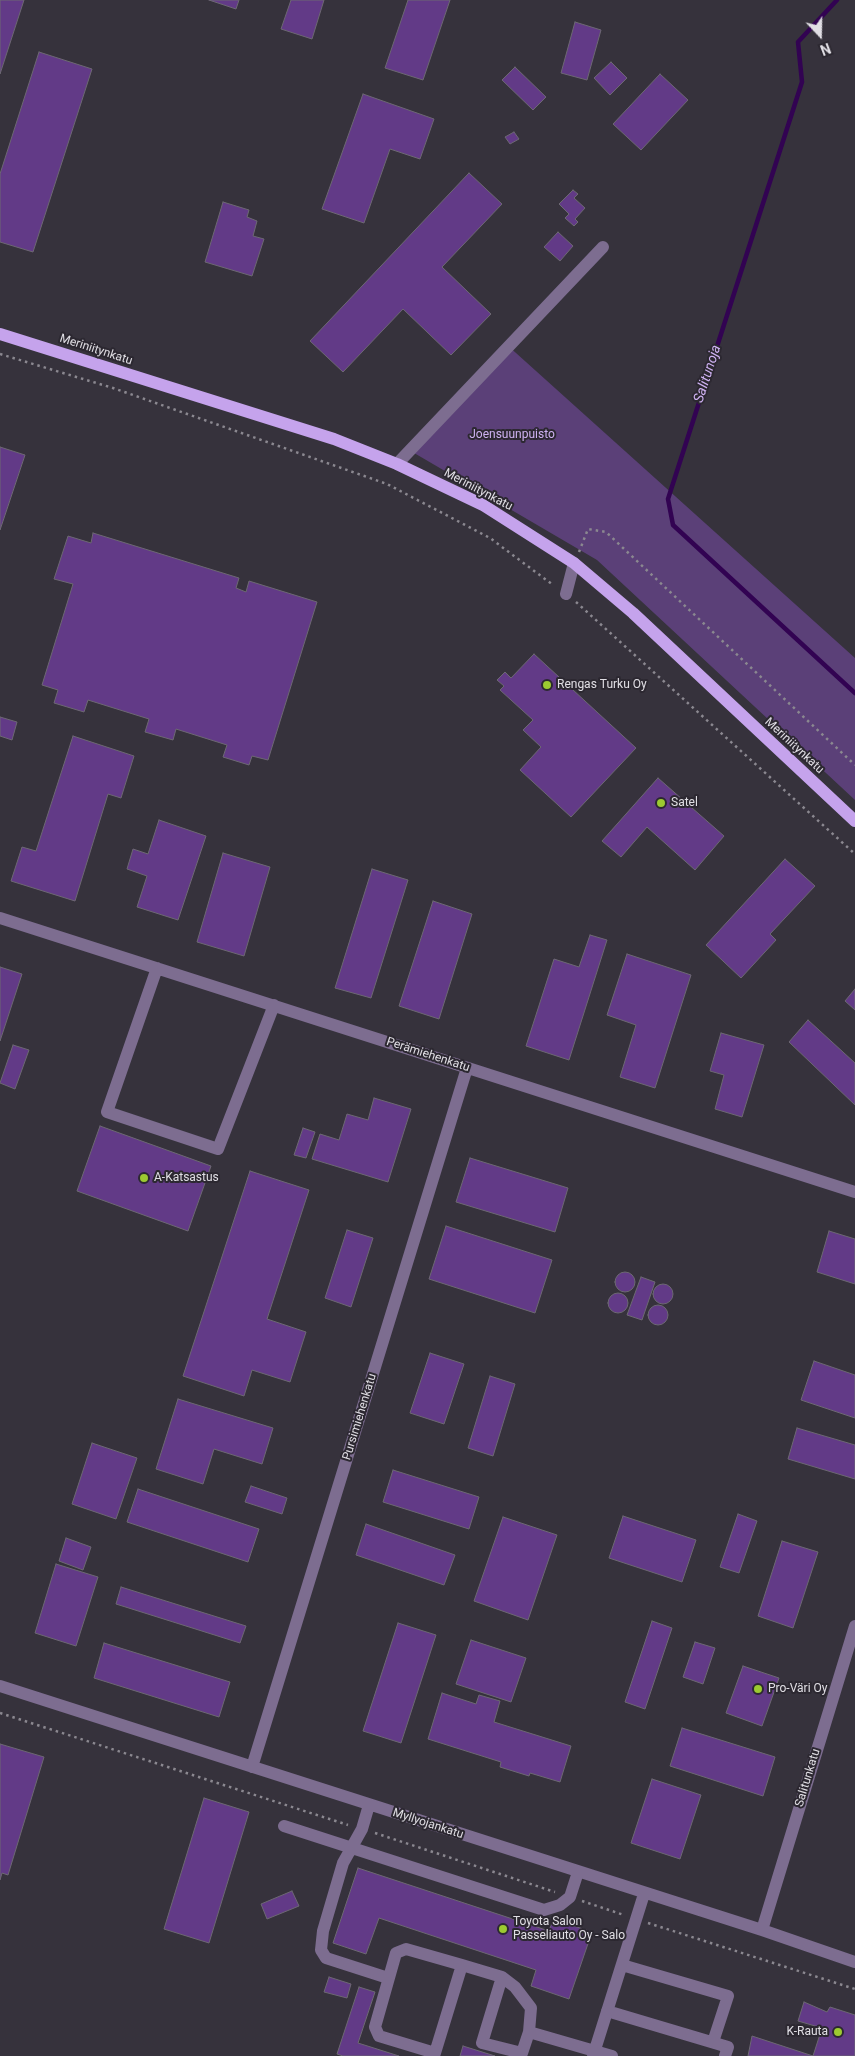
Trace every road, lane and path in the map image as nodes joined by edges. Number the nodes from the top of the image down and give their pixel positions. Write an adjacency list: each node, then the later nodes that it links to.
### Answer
1 (604, 247): 4 (street)
2 (0, 334): 4 (main road, Meriniitynkatu)
3 (0, 354): 6 (path)
4 (397, 464): 5 (main road, Meriniitynkatu)
5 (574, 563): 6 (street); 7 (path); 8 (main road, Meriniitynkatu)
6 (566, 594): 9 (path)
7 (855, 765)
8 (855, 821)
9 (855, 854)
10 (0, 918): 11 (street, Perämiehenkatu)
11 (157, 968): 12 (street, Perämiehenkatu); 12 (street)
12 (274, 1005): 13 (street, Perämiehenkatu)
13 (468, 1068): 14 (street, Perämiehenkatu); 18 (street, Pursimiehenkatu)
14 (855, 1192)
15 (855, 1626): 27 (street, Salitunkatu)
16 (0, 1686): 18 (street, Myllyojankatu)
17 (0, 1713): 21 (path)
18 (252, 1767): 19 (street, Myllyojankatu)
19 (370, 1805): 21 (street); 23 (street, Myllyojankatu)
20 (284, 1826): 22 (street)
21 (362, 1829): 22 (street); 25 (path)
22 (351, 1848): 25 (street); 32 (street)
23 (578, 1872): 24 (street, Myllyojankatu); 25 (street)
24 (644, 1894): 26 (street); 27 (street, Myllyojankatu)
25 (570, 1897): 26 (path)
26 (636, 1919): 29 (street); 33 (path)
27 (762, 1930): 28 (street, Myllyojankatu)
28 (855, 1962)
29 (622, 1964): 34 (street); 36 (street)
30 (462, 1965): 31 (street); 32 (street); 32 (street)
31 (502, 1977): 35 (street); 35 (street)
32 (388, 1978)
33 (855, 1989)
34 (607, 2011): 36 (street); 37 (street)
35 (528, 2032): 37 (street)
36 (713, 2042): 39 (street)
37 (594, 2053): 38 (street)
38 (612, 2056)
39 (725, 2056)

